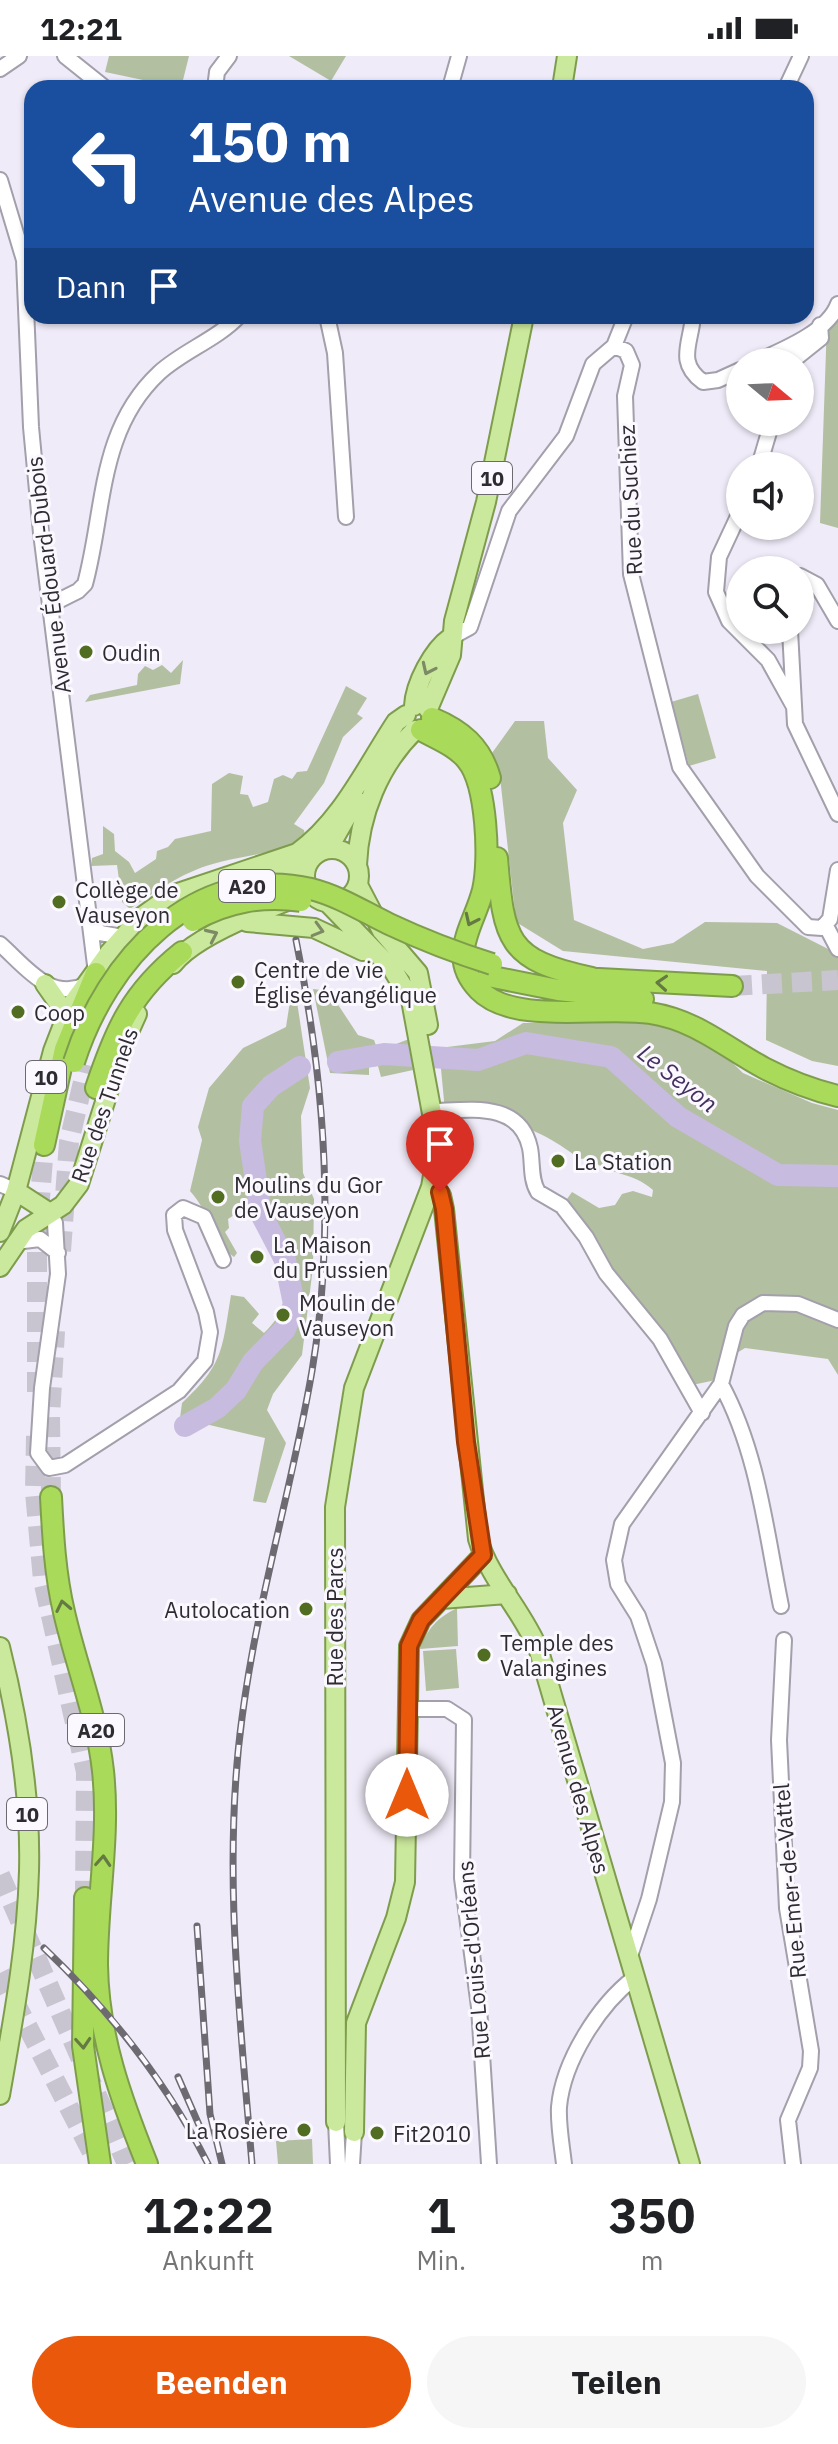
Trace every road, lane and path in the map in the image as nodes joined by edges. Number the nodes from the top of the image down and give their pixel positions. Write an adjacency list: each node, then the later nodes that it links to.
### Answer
1 (19, 56): 7 (street)
2 (65, 56): 8 (street)
3 (229, 56): 9 (street)
4 (459, 56): 10 (street)
5 (567, 56): 11 (main road)
6 (801, 56): 12 (street)
7 (0, 69)
8 (95, 80)
9 (216, 80)
10 (452, 80)
11 (563, 80)
12 (790, 80)
13 (0, 180): 14 (street, Avenue Édouard-Dubois)
14 (24, 260)
15 (838, 304): 22 (street)
16 (27, 324): 30 (street, Avenue Édouard-Dubois)
17 (228, 324): 30 (street)
18 (329, 324): 27 (street)
19 (522, 324): 32 (main road, 10)
20 (623, 324): 23 (street)
21 (691, 324): 26 (street)
22 (820, 325): 24 (street); 25 (street)
23 (614, 346): 32 (street); 48 (street, Rue du Suchiez)
24 (786, 348)
25 (808, 348)
26 (726, 376)
27 (346, 517)
28 (727, 540): 34 (street)
29 (814, 583): 31 (street)
30 (50, 605): 46 (street, Avenue Édouard-Dubois)
31 (838, 621)
32 (450, 638): 35 (main road, 10)
33 (791, 644): 34 (street)
34 (793, 705): 37 (street)
35 (420, 718): 36 (main road, 10); 39 (main road, 10); 55 (highway); 64 (highway, one-way to 64)
36 (357, 782): 38 (main road, 10); 42 (main road, 10)
37 (838, 814)
38 (328, 849): 39 (main road); 40 (main road)
39 (357, 865): 43 (main road)
40 (305, 870): 42 (main road, 10); 44 (main road)
41 (838, 870): 48 (street)
42 (230, 874): 47 (main road); 49 (main road, 10)
43 (358, 885): 45 (main road); 60 (main road, Rue des Parcs)
44 (311, 895): 45 (main road); 47 (main road, 10)
45 (329, 904): 53 (main road, Rue des Parcs)
46 (88, 919): 49 (street); 56 (street, Avenue Édouard-Dubois)
47 (244, 922): 52 (main road, 10, one-way to 47); 53 (main road, one-way to 53)
48 (826, 926): 51 (street)
49 (123, 937): 56 (main road, 10)
50 (0, 944): 57 (street)
51 (838, 949)
52 (182, 952): 63 (highway); 69 (main road, Rue des Tunnels / 10)
53 (386, 962): 60 (main road, Rue des Parcs)
54 (490, 970): 55 (highway, A20); 61 (highway, A20, bridge); 62 (highway, A20)
55 (592, 978): 58 (highway, A20, one-way to 55)
56 (90, 979): 57 (street); 59 (main road, 10); 66 (highway)
57 (45, 984): 59 (main road)
58 (732, 986)
59 (63, 1025): 67 (main road, 10)
60 (424, 1043): 65 (main road, Rue des Parcs)
61 (80, 1064)
62 (838, 1081)
63 (96, 1088)
64 (838, 1096)
65 (433, 1111): 68 (main road, Rue des Parcs); 76 (street)
66 (44, 1145)
67 (8, 1187): 69 (main road); 70 (main road, 10)
68 (431, 1187): 78 (main road, Avenue des Alpes); 89 (main road, Rue des Parcs)
69 (50, 1213): 70 (main road, Rue des Tunnels / 10); 71 (street)
70 (8, 1237): 71 (street); 73 (main road, Rue des Tunnels / 10)
71 (58, 1253): 72 (street)
72 (223, 1260)
73 (0, 1267)
74 (838, 1320): 75 (street)
75 (721, 1384): 76 (street); 81 (street)
76 (702, 1413): 86 (street)
77 (51, 1497): 88 (highway, A20, one-way to 77)
78 (483, 1555): 79 (main road, Avenue des Alpes); 80 (main road)
79 (507, 1594): 80 (main road); 86 (main road, Avenue des Alpes)
80 (441, 1599): 84 (main road)
81 (781, 1606)
82 (784, 1640): 99 (street, Rue Emer-de-Vattel)
83 (0, 1647): 87 (main road, 10)
84 (407, 1709): 90 (main road); 96 (street, Rue Louis-d'Orléans)
85 (85, 1898): 91 (highway, one-way to 91)
86 (632, 1969): 97 (street); 98 (main road, Avenue des Alpes)
87 (0, 2095)
88 (134, 2128): 92 (highway, A20); 93 (highway, A20)
89 (337, 2132): 90 (street); 94 (street, Rue des Parcs)
90 (354, 2132): 95 (street)
91 (100, 2164)
92 (147, 2164)
93 (156, 2164)
94 (338, 2164)
95 (352, 2164)
96 (489, 2164)
97 (564, 2164)
98 (690, 2164)
99 (793, 2164)

